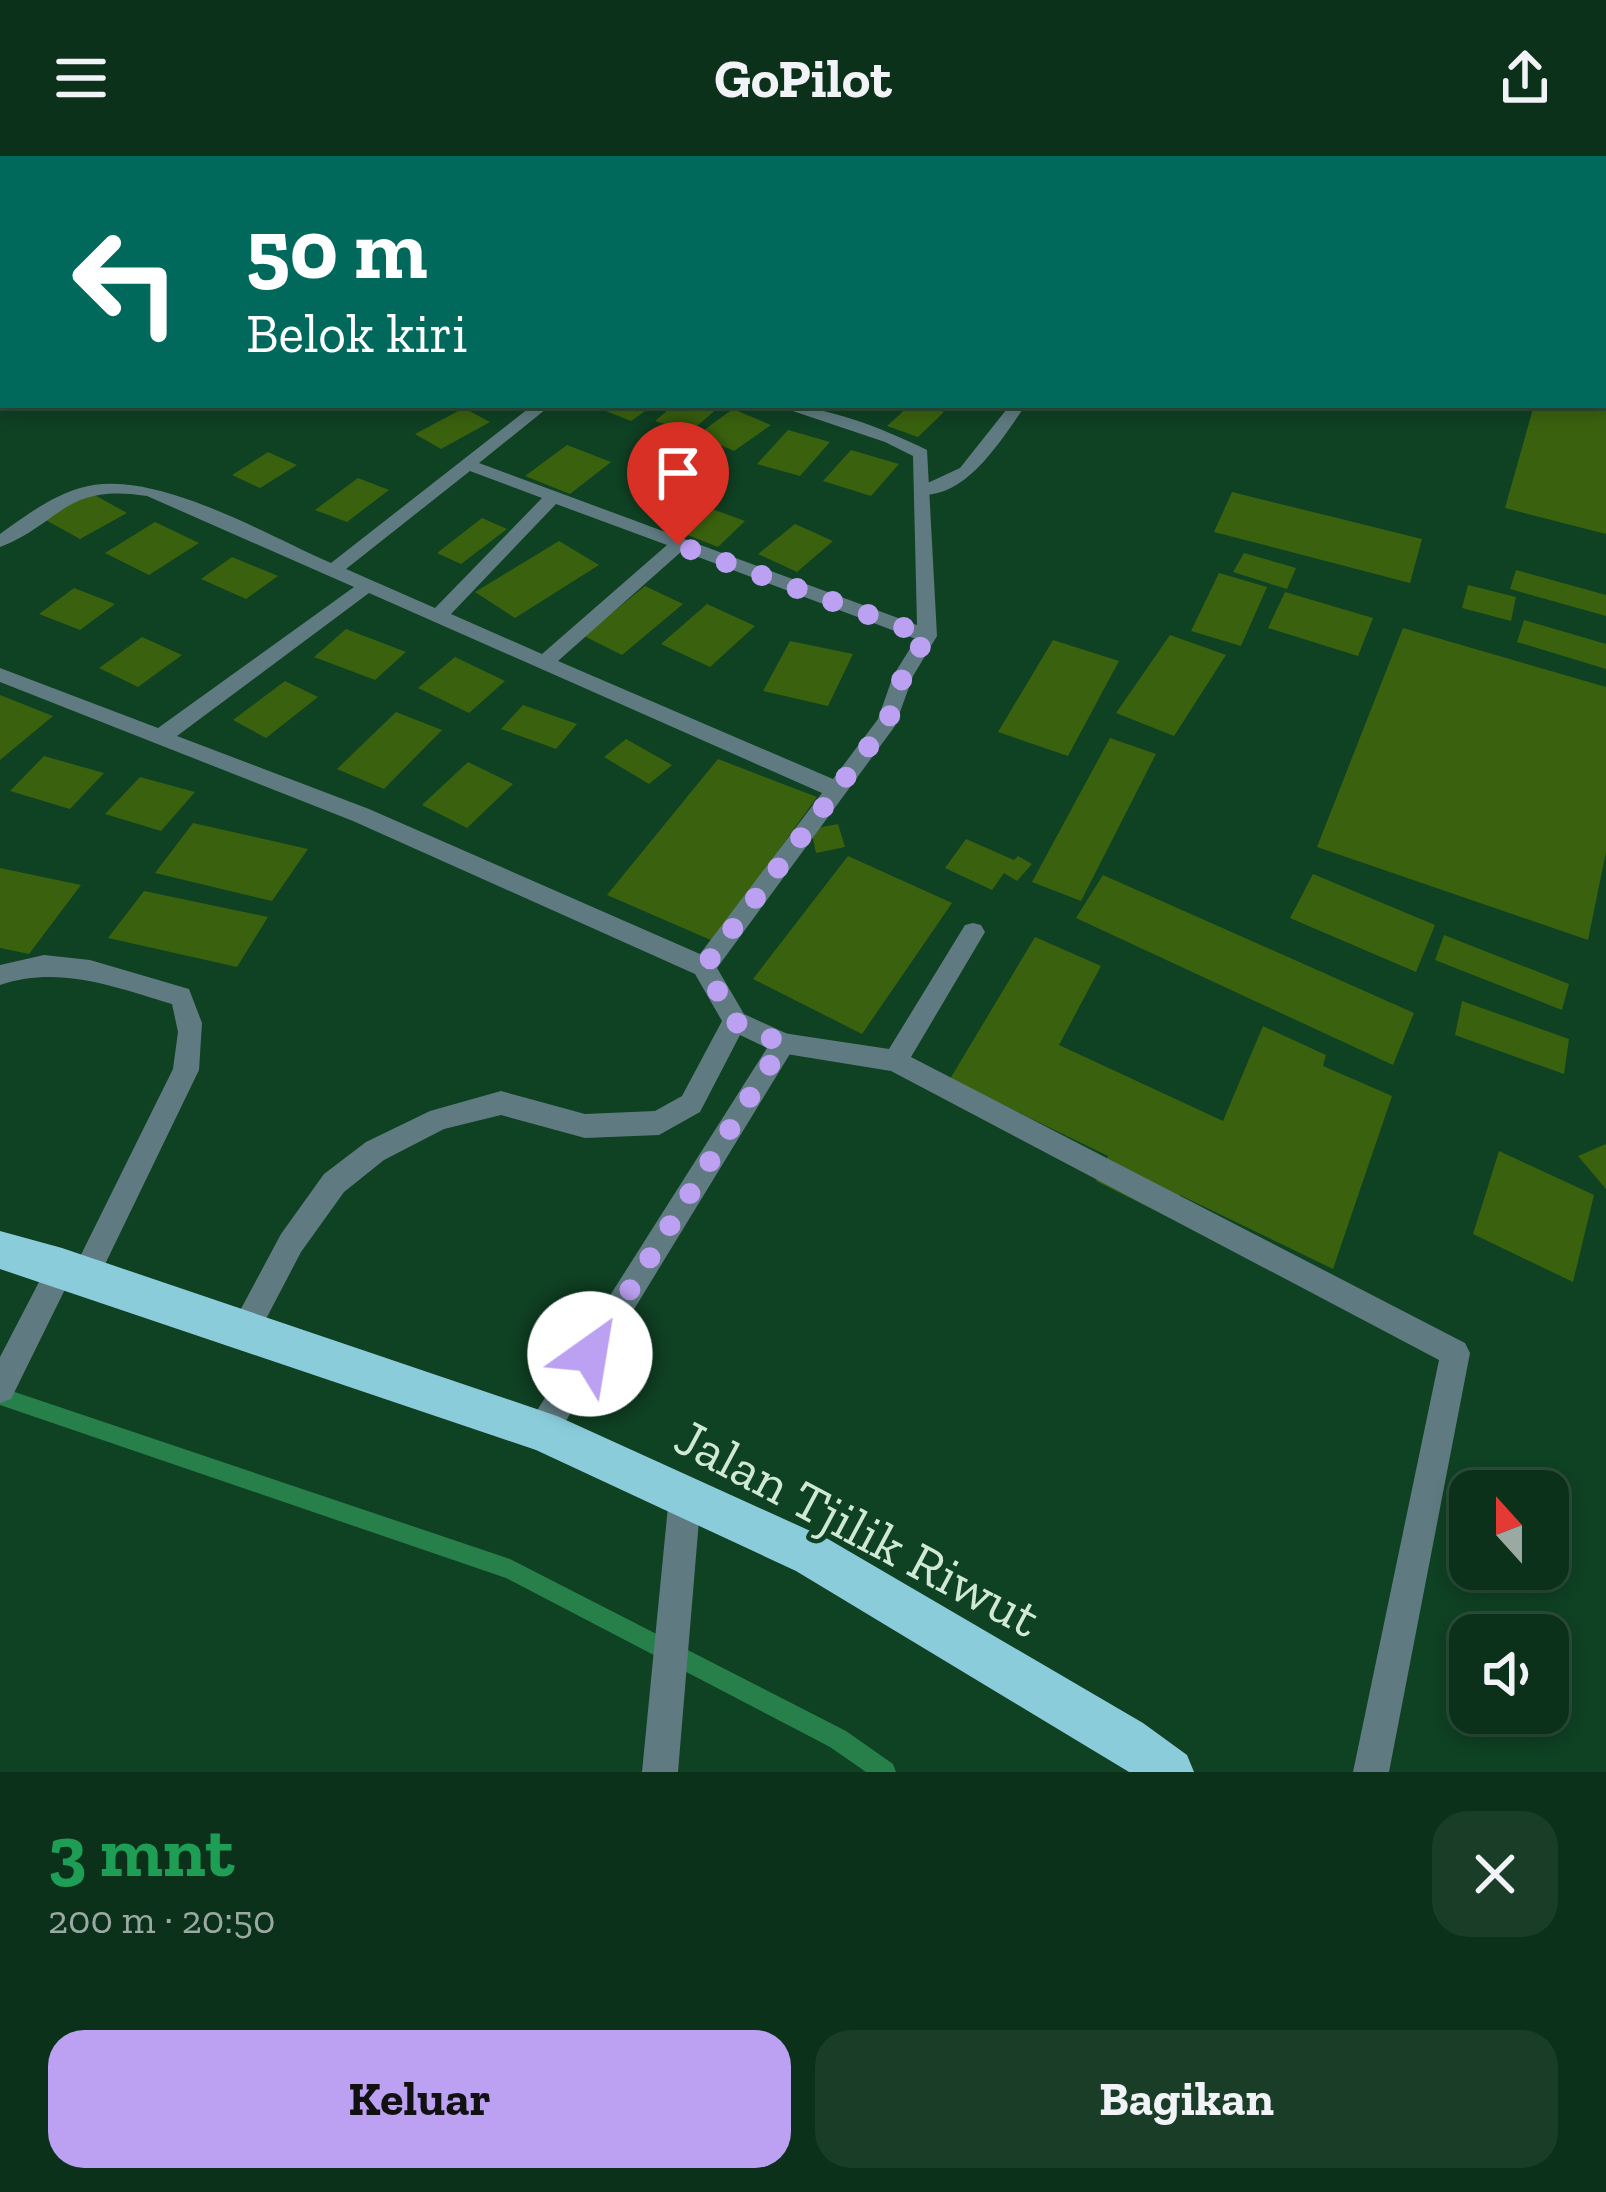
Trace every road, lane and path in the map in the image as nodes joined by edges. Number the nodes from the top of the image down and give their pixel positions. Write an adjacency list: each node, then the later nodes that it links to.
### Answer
1 (539, 408): 4 (street)
2 (792, 408): 5 (street)
3 (1016, 408): 5 (street)
4 (471, 466): 6 (street); 9 (street)
5 (925, 490): 12 (street)
6 (552, 498): 8 (street); 11 (street)
7 (0, 542): 9 (street)
8 (678, 545): 12 (street); 13 (street)
9 (335, 569): 10 (street)
10 (370, 584): 11 (street); 15 (street)
11 (440, 614): 13 (street)
12 (927, 636): 16 (street)
13 (547, 660): 16 (street)
14 (0, 676): 15 (street)
15 (158, 739): 18 (street)
16 (834, 789): 18 (street)
17 (973, 932): 22 (street)
18 (704, 967): 20 (street)
19 (0, 975): 24 (street)
20 (735, 1022): 21 (street); 25 (street)
21 (783, 1044): 22 (street); 27 (street)
22 (895, 1061): 31 (street)
23 (0, 1250): 24 (highway, Jalan Tjilik Riwut)
24 (73, 1272): 25 (highway, Jalan Tjilik Riwut); 26 (street)
25 (245, 1330): 27 (highway, Jalan Tjilik Riwut)
26 (0, 1388)
27 (542, 1431): 28 (highway, Jalan Tjilik Riwut)
28 (685, 1496): 29 (street); 30 (highway, Jalan Tjilik Riwut)
29 (660, 1772)
30 (1171, 1772)
31 (1371, 1772)

